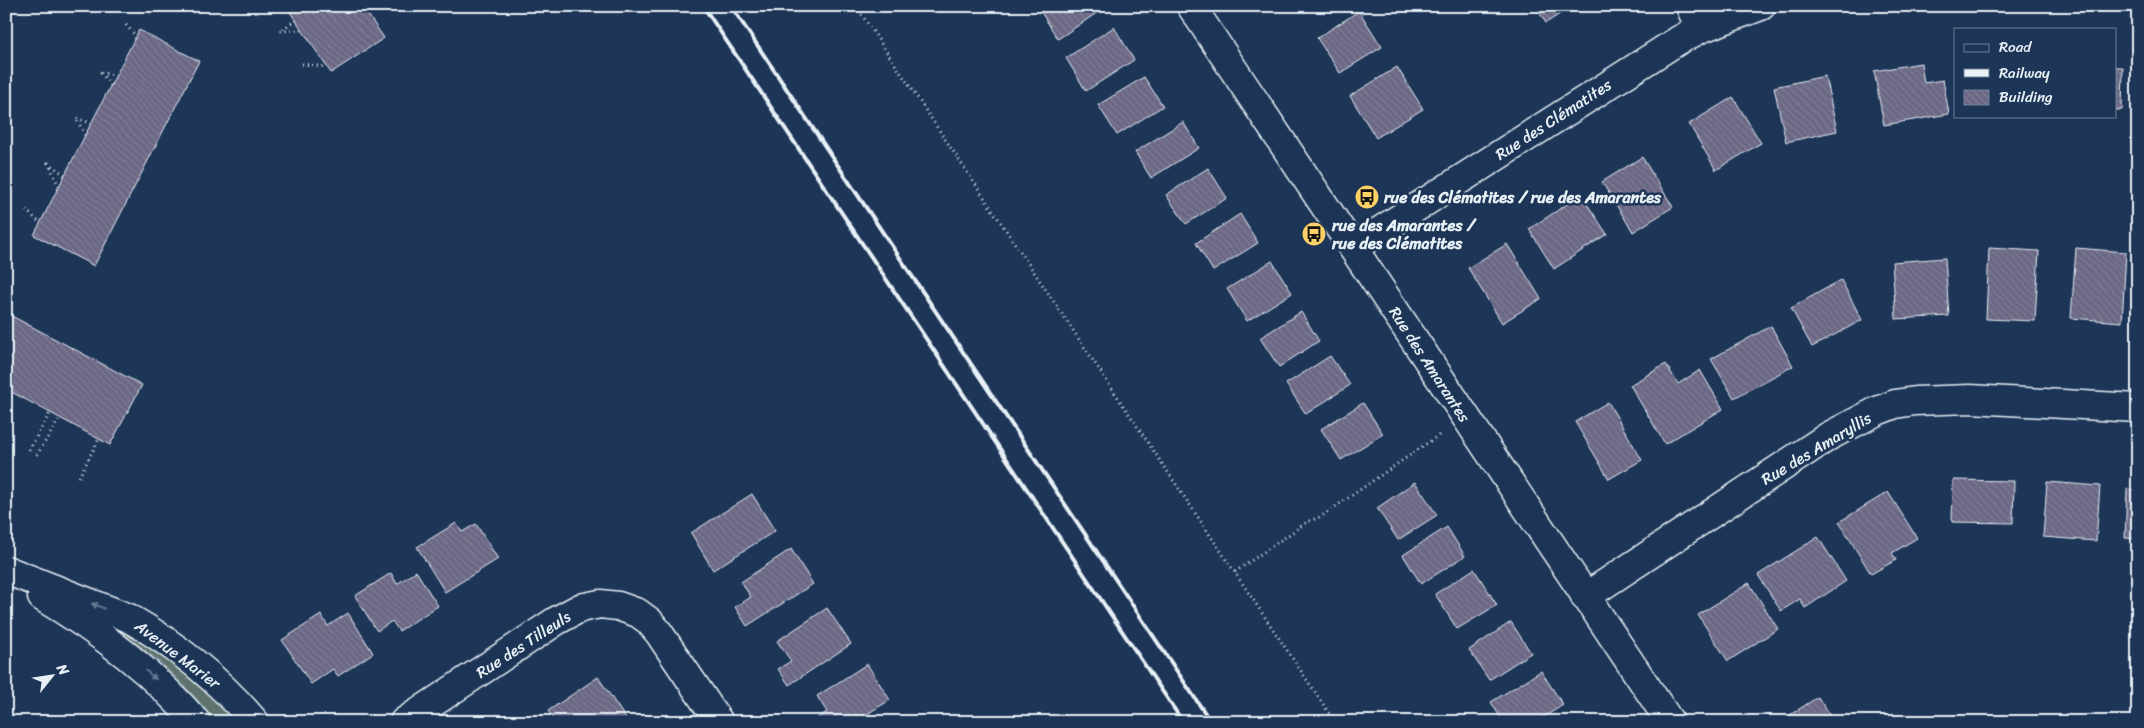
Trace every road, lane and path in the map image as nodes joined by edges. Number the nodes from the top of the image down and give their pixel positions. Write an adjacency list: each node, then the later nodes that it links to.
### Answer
1 (856, 6): 31 (path)
2 (1191, 6): 19 (street, Rue des Amarantes)
3 (1761, 6): 4 (street, Rue des Clématites)
4 (1695, 18): 19 (street, Rue des Clématites)
5 (296, 20): 7 (path)
6 (126, 25): 8 (path)
7 (302, 30)
8 (136, 36)
9 (302, 64): 10 (path)
10 (327, 67)
11 (116, 75): 12 (path)
12 (110, 85)
13 (91, 124): 14 (path)
14 (85, 136)
15 (65, 175): 16 (path)
16 (59, 186)
17 (26, 210): 18 (path)
18 (40, 224)
19 (1353, 248): 33 (street, Rue des Amarantes)
20 (12, 393): 21 (path)
21 (6, 403)
22 (2138, 408): 33 (street, Rue des Amaryllis)
23 (50, 413): 27 (path)
24 (60, 418): 28 (path)
25 (1444, 432): 31 (path)
26 (99, 439): 29 (path)
27 (29, 450)
28 (37, 455)
29 (78, 476)
30 (6, 570): 35 (street, Avenue Marier, one-way to 30)
31 (1235, 572): 38 (path)
32 (6, 575): 34 (street, Avenue Marier, one-way to 34)
33 (1585, 596): 39 (street, Rue des Amarantes)
34 (196, 722)
35 (255, 722)
36 (404, 722): 37 (street, Rue des Tilleuls)
37 (719, 722)
38 (1335, 722)
39 (1670, 722)

